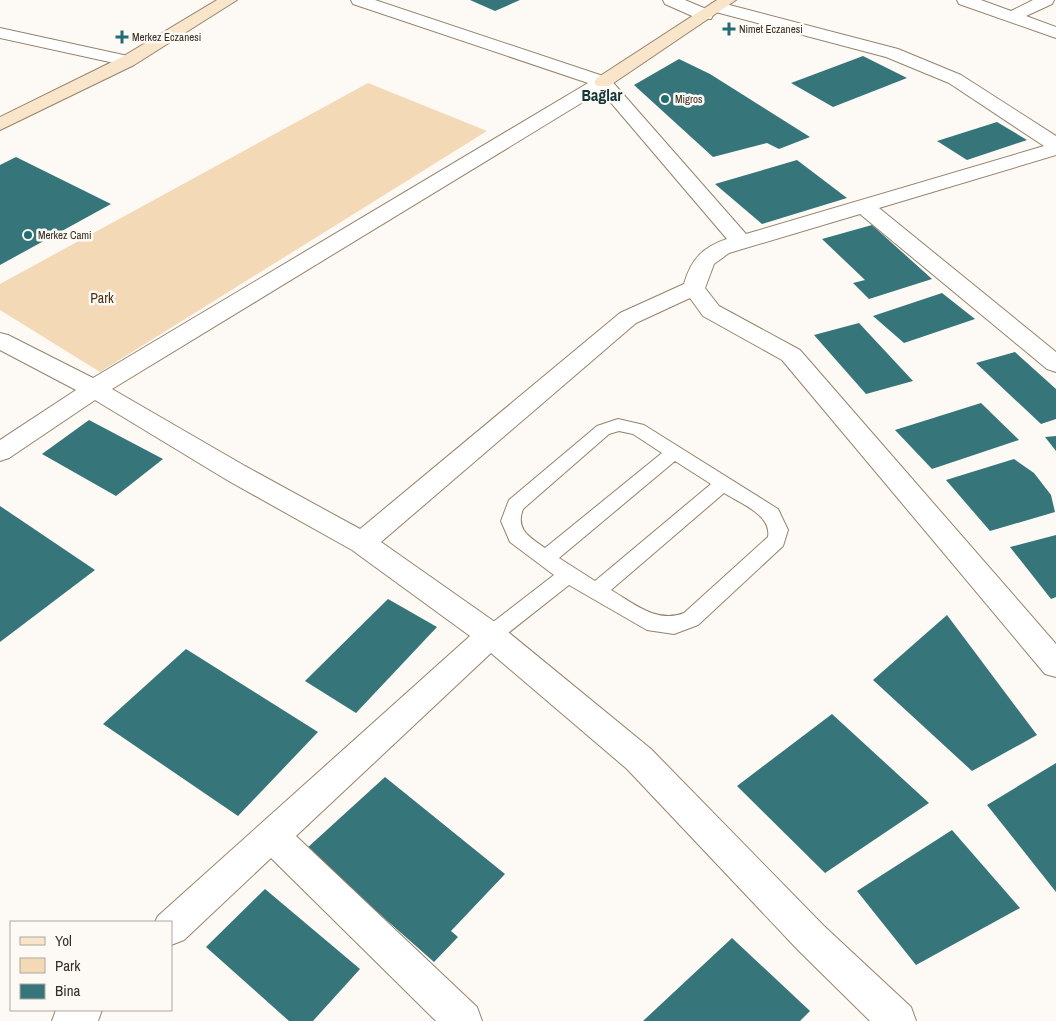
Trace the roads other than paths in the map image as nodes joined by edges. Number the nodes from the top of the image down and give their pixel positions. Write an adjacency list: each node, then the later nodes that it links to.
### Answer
1 (229, 0): 10 (street)
2 (359, 0): 11 (street)
3 (671, 0): 6 (street)
4 (965, 0): 7 (street)
5 (1046, 0): 7 (street)
6 (717, 7): 11 (street); 13 (street)
7 (1012, 17): 9 (street)
8 (0, 33): 10 (street)
9 (1056, 33)
10 (128, 61): 12 (street)
11 (603, 82): 15 (street); 19 (street)
12 (0, 124)
13 (1056, 147): 14 (street)
14 (864, 207): 15 (street); 18 (street)
15 (741, 242): 16 (street)
16 (694, 288): 23 (street); 28 (street)
17 (0, 340): 19 (street)
18 (1056, 364)
19 (94, 389): 20 (street); 23 (street)
20 (0, 452)
21 (675, 452): 22 (lane); 24 (lane); 24 (lane)
22 (723, 484): 26 (lane); 26 (lane)
23 (362, 544): 27 (street)
24 (545, 558): 25 (lane)
25 (568, 575): 26 (lane); 27 (lane)
26 (596, 591)
27 (491, 635): 29 (street); 34 (street)
28 (1056, 665)
29 (271, 835): 30 (street); 33 (street)
30 (172, 927)
31 (82, 1011): 32 (street)
32 (71, 1021)
33 (463, 1021)
34 (897, 1021)

